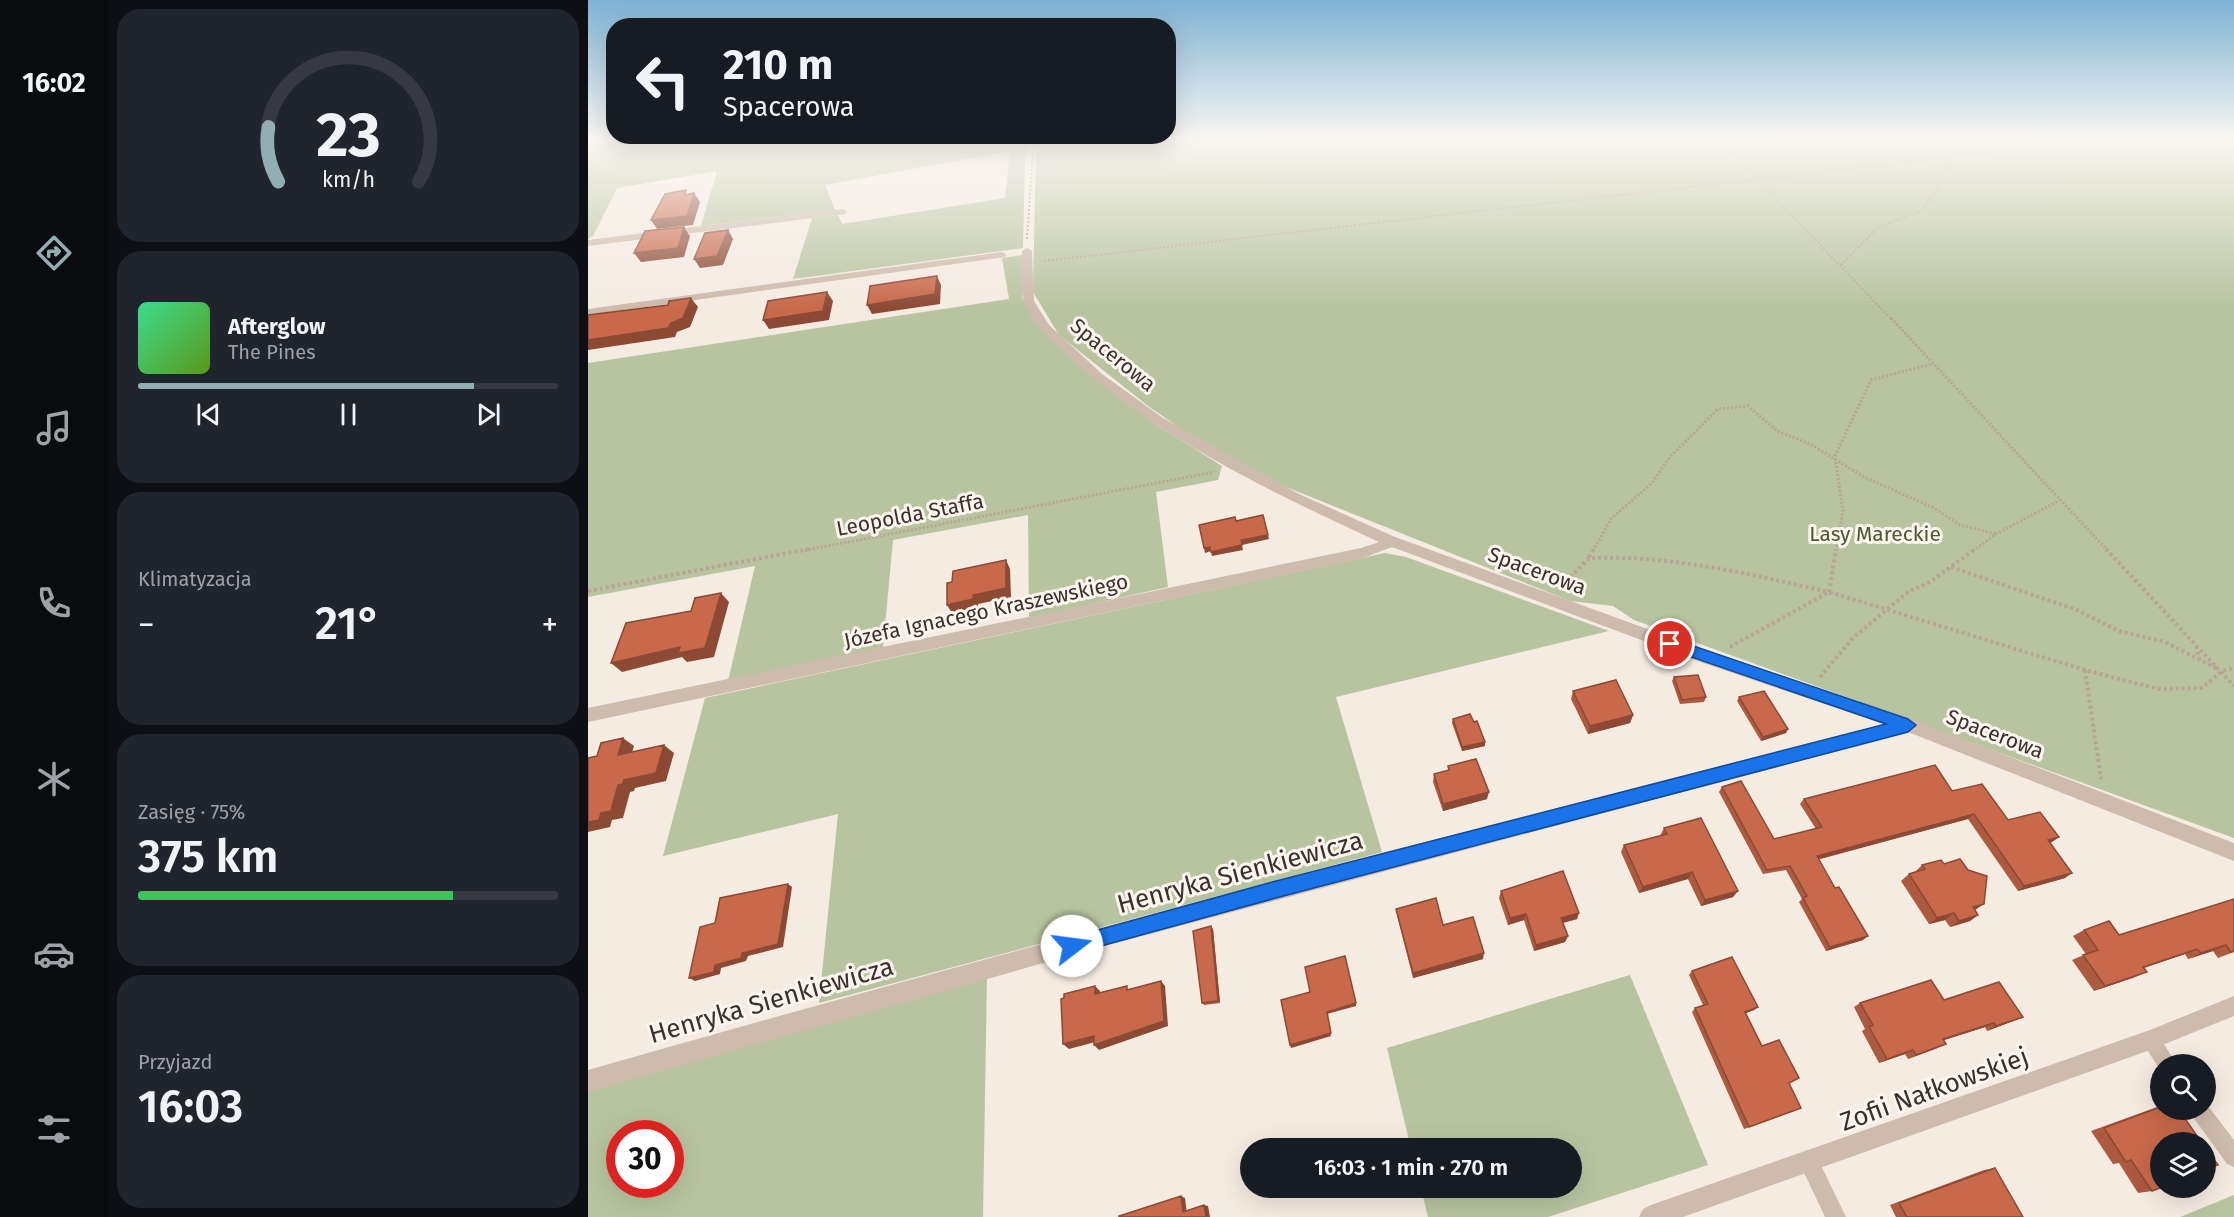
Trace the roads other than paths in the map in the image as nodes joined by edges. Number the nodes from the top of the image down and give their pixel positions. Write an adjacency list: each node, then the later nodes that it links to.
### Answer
1 (843, 212): 2 (lane)
2 (588, 243)
3 (1002, 255): 5 (lane)
4 (1027, 257): 6 (street, Spacerowa)
5 (588, 312)
6 (1390, 541): 7 (street, Józefa Ignacego Kraszewskiego); 8 (street, Spacerowa)
7 (588, 716)
8 (1908, 725): 9 (street, Spacerowa); 13 (street, Henryka Sienkiewicza)
9 (2234, 852)
10 (2234, 1006): 11 (street, Zofii Nałkowskiej)
11 (2150, 1040): 12 (lane); 16 (street, Zofii Nałkowskiej)
12 (2160, 1054)
13 (588, 1080)
14 (2207, 1120): 15 (lane)
15 (2234, 1157)
16 (1809, 1162): 17 (street, Zofii Nałkowskiej); 18 (lane)
17 (1651, 1217)
18 (1836, 1217)

